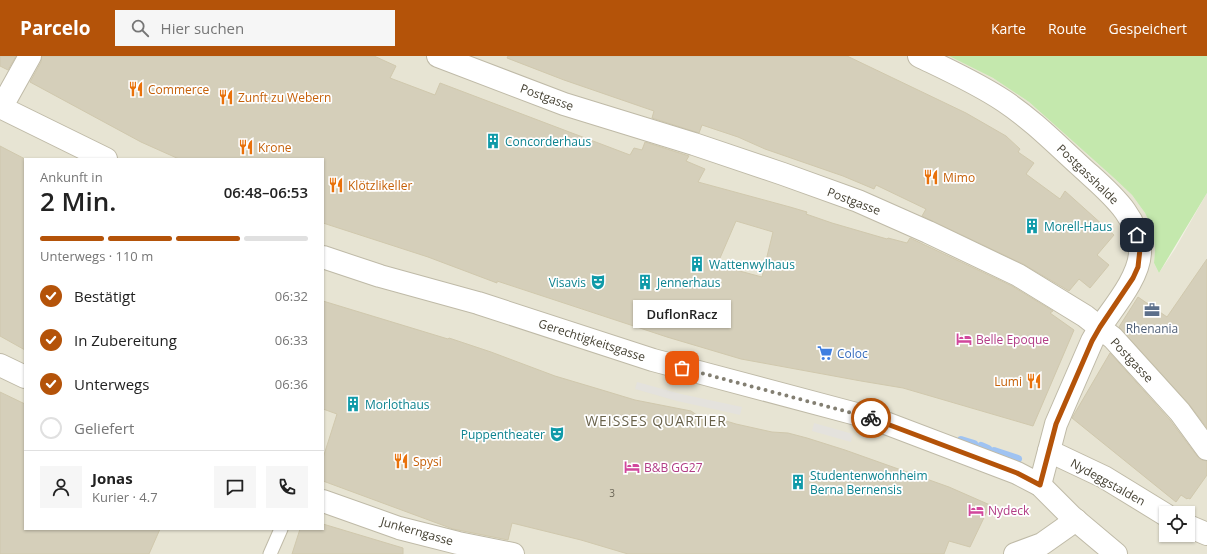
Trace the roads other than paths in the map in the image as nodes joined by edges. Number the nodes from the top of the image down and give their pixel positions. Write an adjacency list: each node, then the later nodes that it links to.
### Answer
1 (30, 56): 4 (street)
2 (438, 56): 7 (street, Postgasse)
3 (919, 56): 7 (street, Postgasshalde)
4 (1, 107): 5 (street)
5 (104, 158)
6 (324, 257): 12 (street, Gerechtigkeitsgasse)
7 (1100, 327): 10 (street, Postgasse); 11 (street, Postgasshalde)
8 (0, 365): 9 (street)
9 (24, 377)
10 (1207, 449)
11 (1050, 451): 12 (street, Postgasshalde); 14 (street, Nydeggstalden)
12 (1040, 485): 15 (street, Gerechtigkeitsgasse)
13 (324, 501): 20 (street, Junkerngasse)
14 (1159, 511)
15 (1076, 520): 21 (street); 22 (street, Gerechtigkeitsgasse)
16 (1195, 529): 18 (street)
17 (281, 530): 19 (lane)
18 (1207, 534)
19 (270, 554)
20 (513, 554)
21 (1015, 554)
22 (1116, 554)

